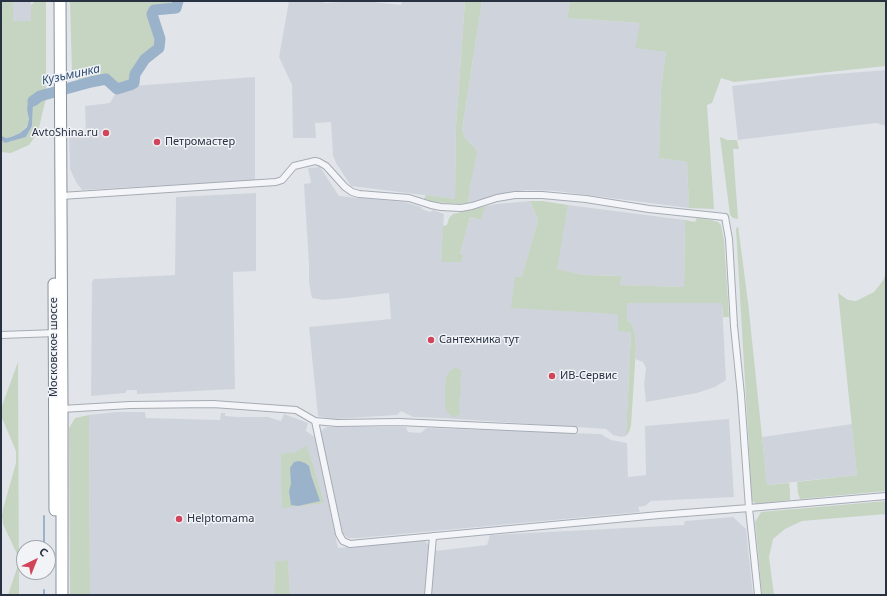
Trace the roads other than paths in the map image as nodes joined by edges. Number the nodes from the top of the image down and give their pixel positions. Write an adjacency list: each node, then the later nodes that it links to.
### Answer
1 (53, 1): 3 (highway)
2 (60, 1): 3 (highway)
3 (57, 77): 4 (highway)
4 (57, 99): 5 (highway, Московское шоссе); 6 (highway, Московское шоссе)
5 (61, 196): 6 (highway, Московское шоссе); 12 (street)
6 (58, 333): 7 (street); 8 (highway, Московское шоссе)
7 (1, 335)
8 (58, 409): 9 (street); 14 (highway, Московское шоссе); 15 (highway, Московское шоссе)
9 (315, 421): 10 (street); 13 (street)
10 (574, 430)
11 (886, 496): 12 (street)
12 (749, 508): 13 (street); 17 (street)
13 (434, 536): 16 (street)
14 (55, 595)
15 (62, 595)
16 (428, 595)
17 (758, 595)

